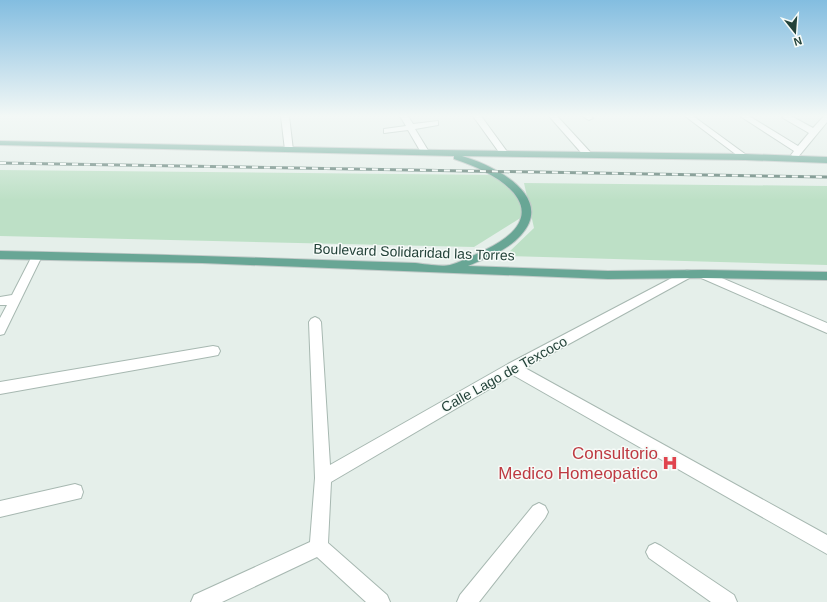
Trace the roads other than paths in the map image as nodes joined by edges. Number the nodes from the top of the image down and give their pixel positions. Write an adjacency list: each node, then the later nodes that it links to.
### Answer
1 (45, 144): 9 (main road)
2 (288, 144): 9 (street)
3 (421, 144): 11 (street)
4 (498, 144): 13 (street)
5 (578, 144): 14 (street)
6 (727, 144): 15 (street)
7 (789, 144): 10 (street)
8 (804, 144): 10 (street)
9 (289, 150): 11 (main road)
10 (799, 150): 16 (street)
11 (425, 152): 12 (main road)
12 (440, 153): 13 (main road); 20 (main road)
13 (504, 153): 14 (main road)
14 (588, 155): 15 (main road)
15 (745, 157): 16 (main road)
16 (791, 158): 17 (main road)
17 (827, 160)
18 (0, 255): 19 (main road, Boulevard Solidaridad las Torres)
19 (37, 256): 20 (main road, Boulevard Solidaridad las Torres); 24 (street)
20 (451, 268): 21 (main road, Boulevard Solidaridad las Torres)
21 (687, 274): 22 (main road, Boulevard Solidaridad las Torres); 30 (street, Calle Lago de Texcoco)
22 (703, 274): 23 (main road, Boulevard Solidaridad las Torres); 27 (street)
23 (827, 276)
24 (15, 299): 25 (street); 28 (street)
25 (0, 301)
26 (315, 322): 32 (street)
27 (827, 328)
28 (0, 330)
29 (213, 351): 31 (street)
30 (514, 368): 32 (street, Calle Lago de Texcoco); 36 (street)
31 (0, 388)
32 (323, 478): 37 (street)
33 (75, 492): 34 (street)
34 (0, 509)
35 (539, 512): 41 (street)
36 (827, 546)
37 (319, 547): 39 (street); 40 (street)
38 (655, 552): 42 (street)
39 (201, 602)
40 (380, 602)
41 (467, 602)
42 (727, 602)

